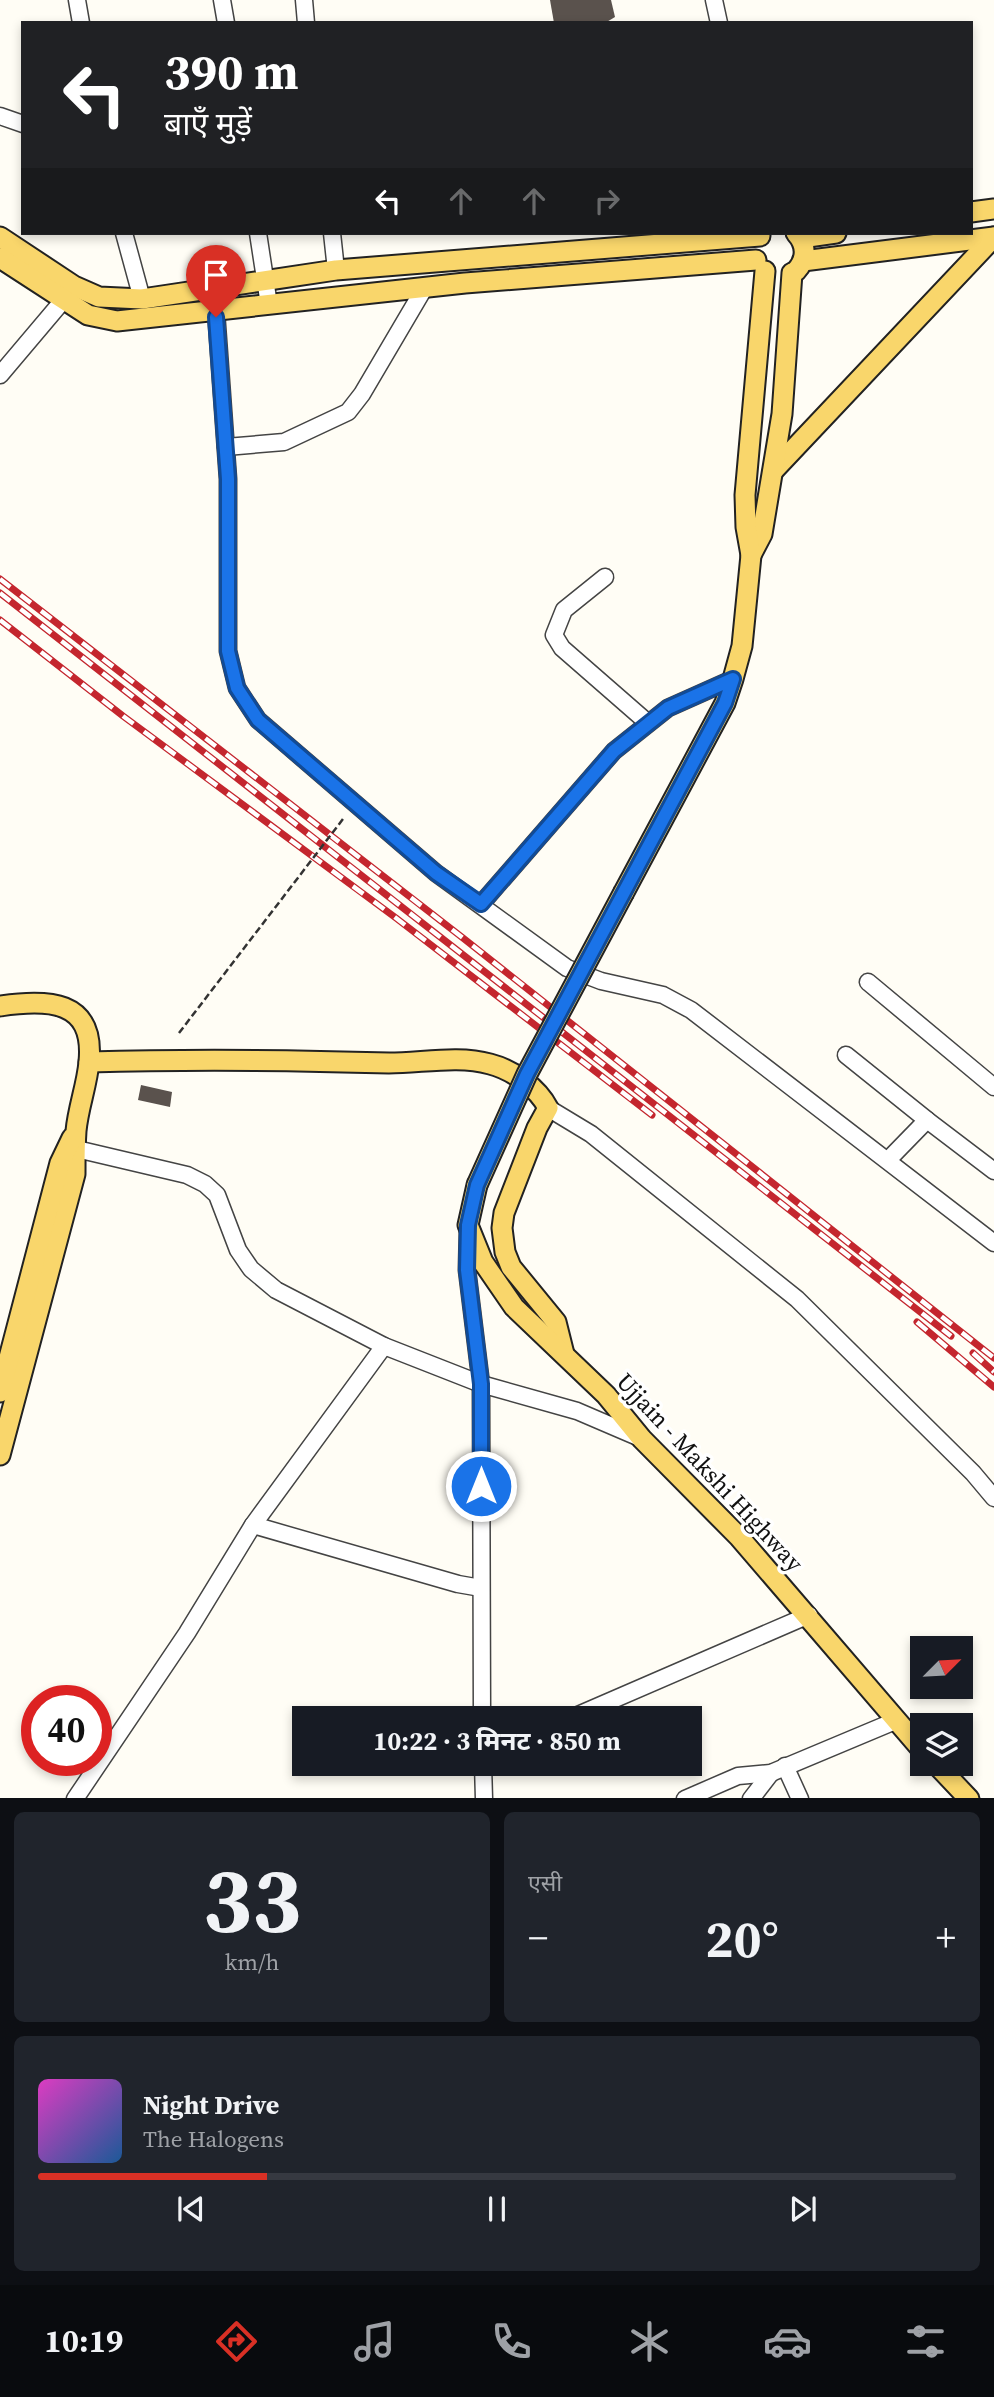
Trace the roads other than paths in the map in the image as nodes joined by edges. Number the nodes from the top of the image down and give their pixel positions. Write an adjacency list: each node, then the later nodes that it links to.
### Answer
1 (77, 0): 5 (street)
2 (222, 0): 6 (street)
3 (304, 0): 7 (street)
4 (714, 0): 8 (street)
5 (81, 21)
6 (226, 21)
7 (306, 21)
8 (719, 21)
9 (0, 116): 10 (street)
10 (21, 123)
11 (994, 209): 12 (main road)
12 (973, 212)
13 (125, 235): 28 (street)
14 (258, 235): 25 (street)
15 (332, 235): 24 (street)
16 (750, 235): 24 (main road)
17 (762, 235): 22 (main road)
18 (799, 235): 23 (main road)
19 (0, 237): 27 (main road)
20 (994, 237): 23 (main road); 33 (main road)
21 (0, 258): 27 (main road)
22 (760, 266): 23 (main road); 26 (main road); 34 (main road)
23 (798, 267): 33 (main road)
24 (336, 270): 25 (main road)
25 (265, 282): 28 (main road); 29 (street)
26 (425, 287): 29 (main road); 32 (street)
27 (69, 293): 28 (main road); 30 (main road); 31 (street)
28 (142, 299)
29 (269, 305): 30 (main road)
30 (216, 311): 32 (street)
31 (0, 375)
32 (226, 447): 38 (street)
33 (773, 471): 34 (main road)
34 (751, 555): 36 (main road)
35 (605, 577): 37 (street)
36 (733, 679): 37 (street); 49 (main road, bridge)
37 (649, 723): 38 (street)
38 (481, 904): 47 (street)
39 (868, 982): 43 (street)
40 (0, 1006): 42 (main road)
41 (846, 1055): 45 (street)
42 (89, 1062): 44 (main road); 46 (main road)
43 (994, 1087)
44 (548, 1108): 52 (main road); 57 (street)
45 (927, 1120): 47 (street); 48 (street)
46 (73, 1141): 51 (street); 54 (main road); 56 (main road)
47 (888, 1160): 50 (street)
48 (994, 1171)
49 (468, 1225): 52 (main road, Ujjain - Makshi Highway); 53 (street)
50 (994, 1243)
51 (384, 1346): 53 (street); 58 (street)
52 (564, 1354): 55 (main road, Ujjain - Makshi Highway)
53 (481, 1384): 55 (street); 59 (street)
54 (0, 1392)
55 (642, 1439): 60 (main road, Ujjain - Makshi Highway)
56 (0, 1455)
57 (994, 1498)
58 (253, 1525): 59 (street); 68 (street)
59 (481, 1588): 61 (street)
60 (809, 1615): 62 (street); 63 (main road, Ujjain - Makshi Highway)
61 (482, 1706)
62 (599, 1706)
63 (895, 1721): 64 (main road, Ujjain - Makshi Highway); 65 (street)
64 (910, 1737)
65 (778, 1769): 70 (street); 71 (street); 72 (street)
66 (483, 1776): 69 (street)
67 (947, 1776): 73 (main road)
68 (75, 1798)
69 (484, 1798)
70 (685, 1798)
71 (751, 1798)
72 (800, 1798)
73 (968, 1798)

